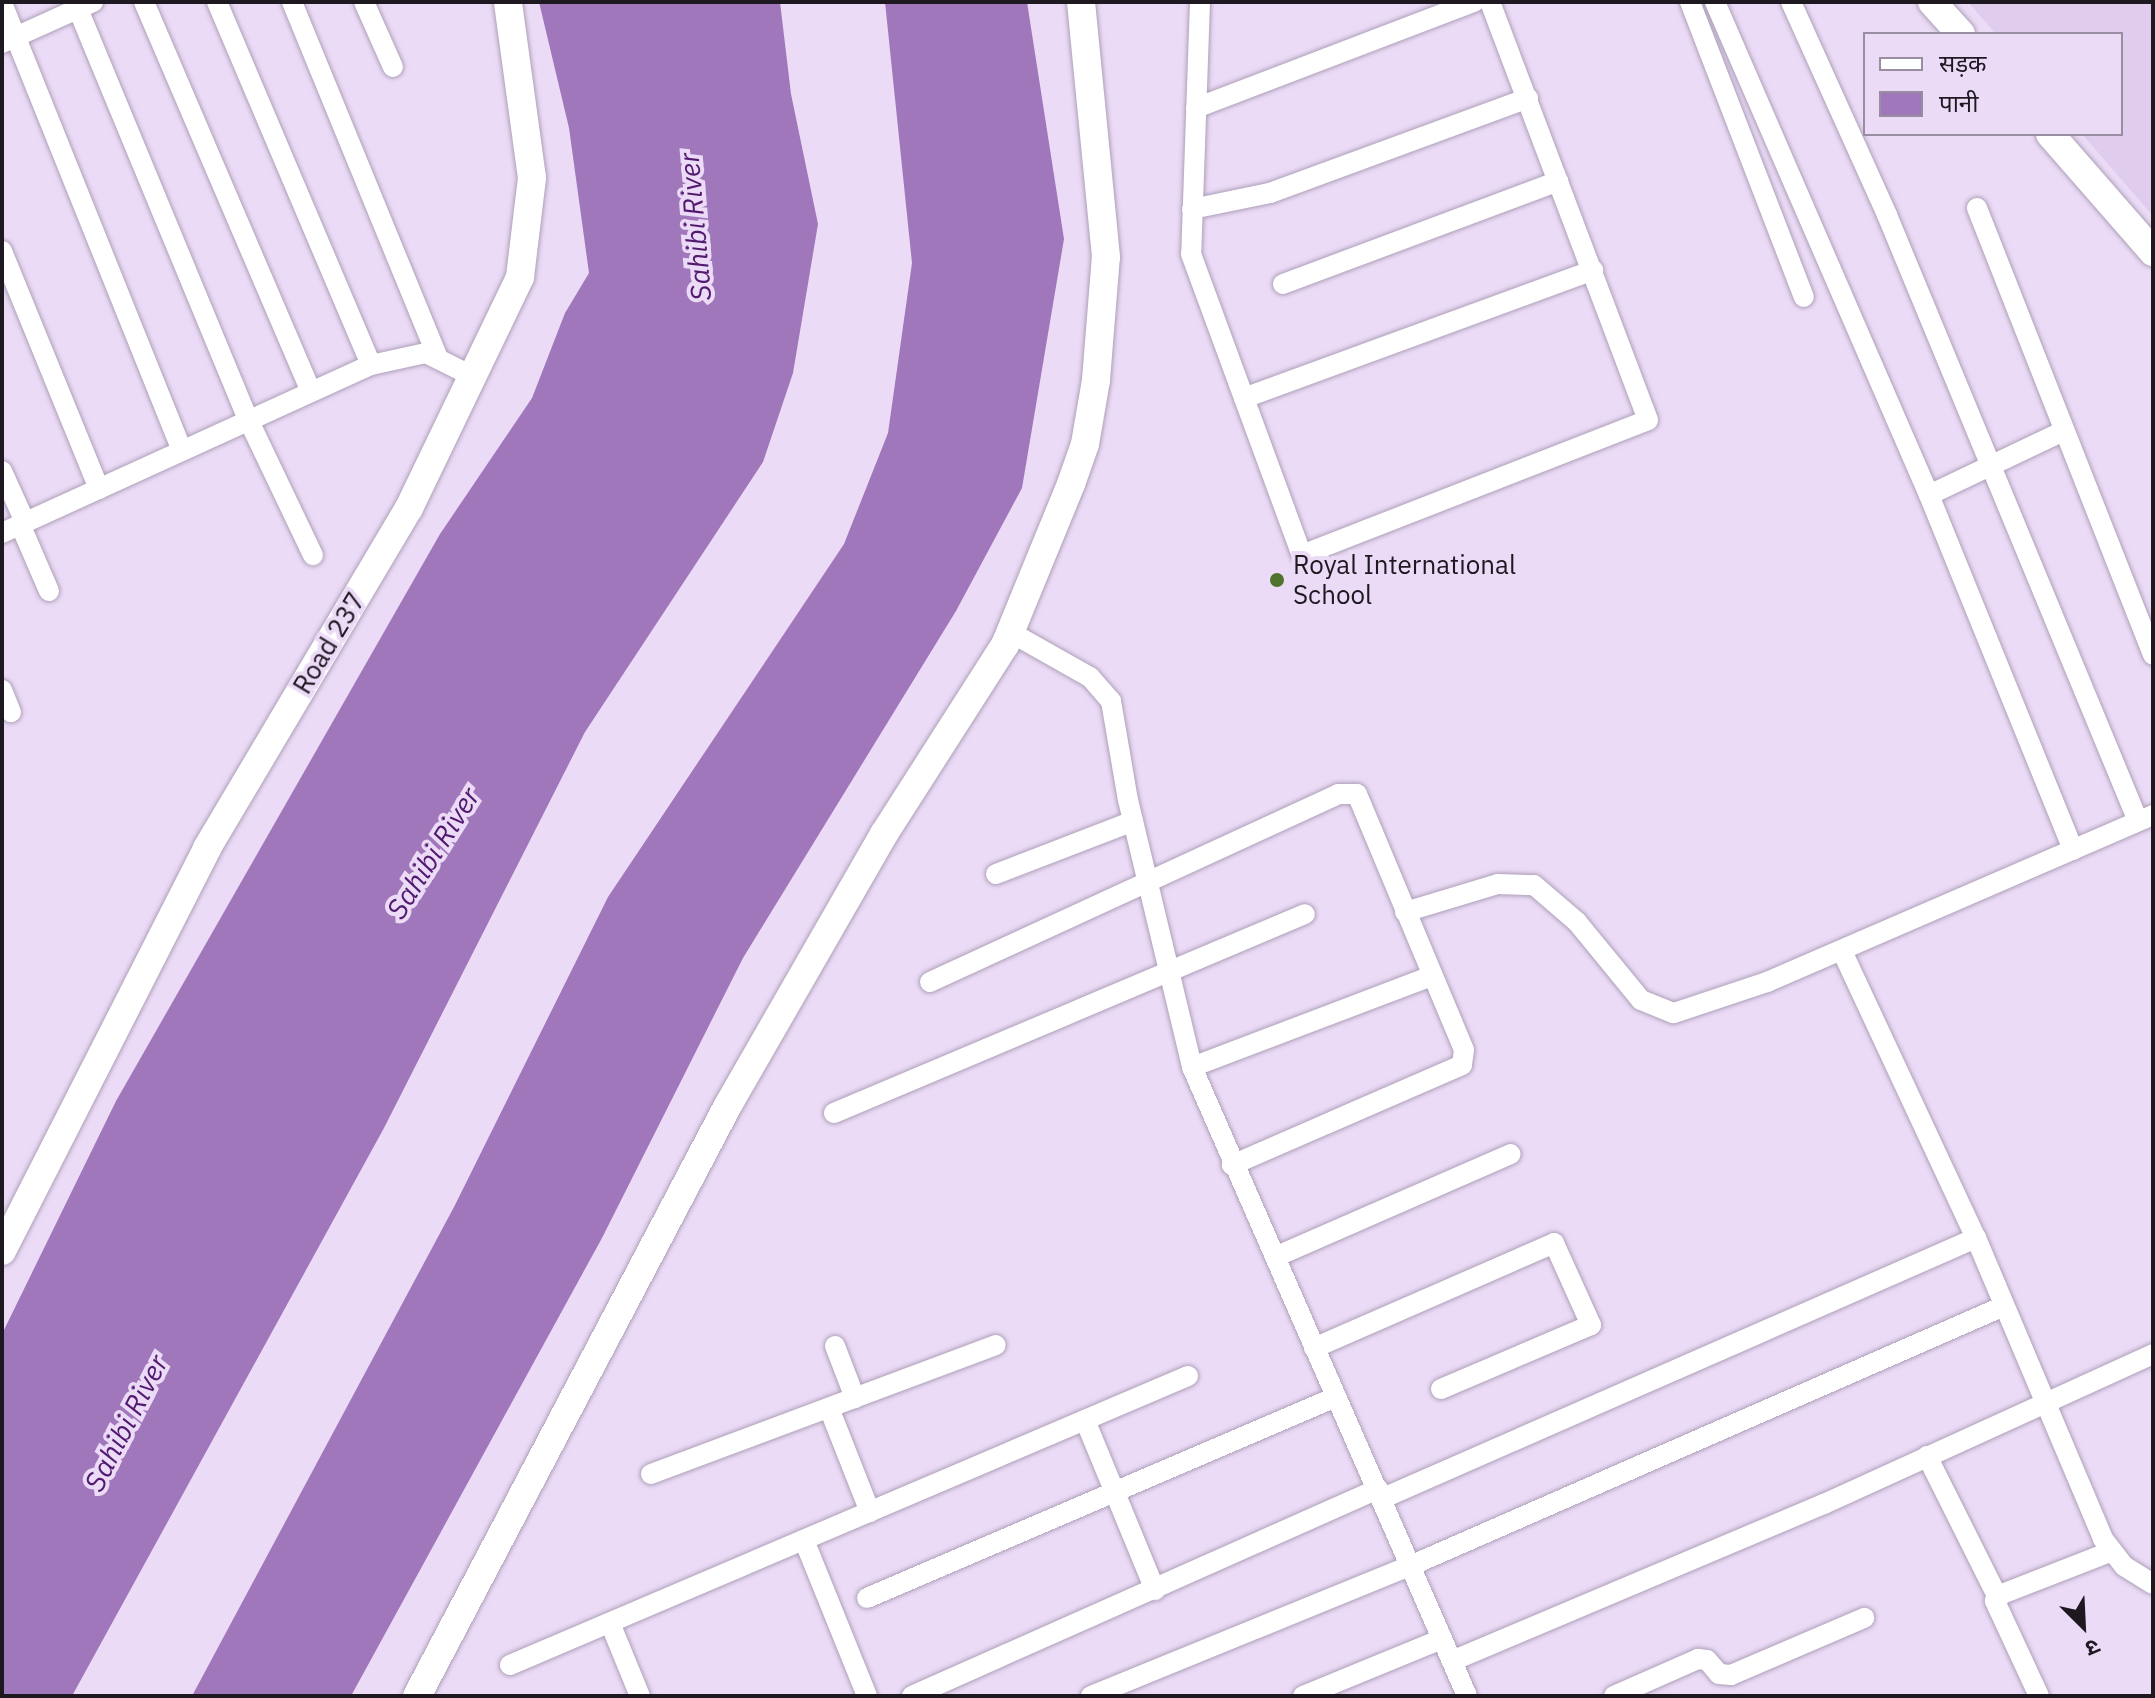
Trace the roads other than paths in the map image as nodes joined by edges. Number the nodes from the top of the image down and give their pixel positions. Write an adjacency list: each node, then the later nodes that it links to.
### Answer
1 (144, 2): 33 (street)
2 (217, 2): 31 (street)
3 (292, 2): 30 (street)
4 (364, 2): 18 (street)
5 (508, 2): 32 (street, Road 237)
6 (1081, 2): 45 (street)
7 (1200, 2): 20 (street)
8 (1474, 2): 20 (street)
9 (1490, 2): 19 (street)
10 (1690, 2): 29 (street)
11 (1715, 2): 41 (street)
12 (1791, 2): 38 (street)
13 (1932, 2): 16 (street)
14 (2, 3): 17 (street)
15 (85, 5): 17 (street); 35 (street)
16 (1959, 32)
17 (9, 40): 37 (street)
18 (393, 67)
19 (1528, 98): 22 (street); 24 (street)
20 (1196, 108): 24 (street)
21 (2052, 136): 26 (street)
22 (1558, 181): 27 (street); 28 (street)
23 (1977, 208): 36 (street)
24 (1192, 209): 34 (street)
25 (2, 251): 40 (street)
26 (2153, 252)
27 (1593, 270): 34 (street); 34 (street)
28 (1283, 284)
29 (1804, 297)
30 (437, 355): 31 (street); 32 (street)
31 (371, 365): 33 (street)
32 (472, 376): 65 (street, Road 237)
33 (311, 392): 35 (street)
34 (1244, 398)
35 (248, 419): 37 (street); 43 (street)
36 (2064, 431): 38 (street); 46 (street)
37 (181, 449): 40 (street)
38 (1988, 470): 41 (street); 49 (street)
39 (2, 471): 42 (street)
40 (99, 489): 42 (street)
41 (1929, 495): 51 (street)
42 (16, 527): 44 (street)
43 (313, 555)
44 (49, 591)
45 (1010, 632): 50 (street); 96 (street)
46 (2153, 655)
47 (2, 690): 48 (street)
48 (11, 712)
49 (2145, 818): 51 (street)
50 (1133, 821): 52 (street); 53 (street)
51 (2073, 850): 56 (street)
52 (996, 874)
53 (1147, 880): 54 (street); 57 (street); 59 (street)
54 (1405, 912): 56 (street); 58 (street)
55 (1305, 914): 57 (street)
56 (1842, 951): 64 (street)
57 (1168, 969): 60 (street); 61 (street)
58 (1431, 976): 60 (street); 63 (street)
59 (930, 982)
60 (1192, 1067): 63 (street)
61 (834, 1113)
62 (1511, 1154): 66 (street)
63 (1232, 1165): 66 (street)
64 (1976, 1238): 67 (street); 82 (street)
65 (2, 1251)
66 (1275, 1257): 70 (street)
67 (2004, 1306): 76 (street); 86 (street)
68 (996, 1345): 75 (street)
69 (835, 1346): 75 (street)
70 (1314, 1348): 73 (street); 74 (street)
71 (2153, 1354): 76 (street)
72 (1188, 1376): 78 (street)
73 (1441, 1389)
74 (1336, 1397): 81 (street); 82 (street)
75 (855, 1398): 77 (street)
76 (2043, 1402): 79 (street); 85 (street)
77 (829, 1408): 80 (street); 83 (street)
78 (1085, 1420): 81 (street); 83 (street)
79 (1927, 1456): 90 (street); 94 (street)
80 (651, 1474)
81 (1114, 1492): 88 (street); 89 (street)
82 (1379, 1494): 86 (street); 88 (street)
83 (870, 1512): 84 (street)
84 (804, 1540): 92 (street); 98 (street)
85 (2110, 1552): 87 (street); 90 (street)
86 (1410, 1566): 93 (street); 100 (street)
87 (2153, 1584)
88 (1155, 1590): 99 (street)
89 (867, 1598)
90 (1998, 1598): 104 (street)
91 (1864, 1618): 103 (street)
92 (610, 1623): 95 (street); 97 (street)
93 (1442, 1639): 94 (street); 101 (street)
94 (1452, 1661): 102 (street)
95 (510, 1665)
96 (417, 1696)
97 (640, 1696)
98 (867, 1696)
99 (912, 1696)
100 (1091, 1696)
101 (1303, 1696)
102 (1467, 1696)
103 (1614, 1696)
104 (2039, 1696)

